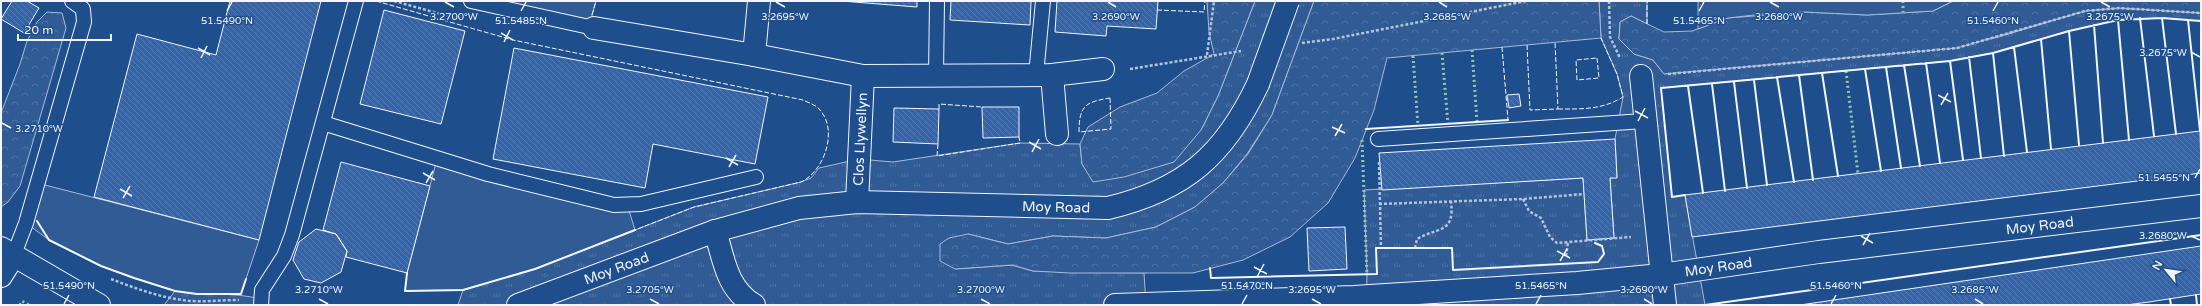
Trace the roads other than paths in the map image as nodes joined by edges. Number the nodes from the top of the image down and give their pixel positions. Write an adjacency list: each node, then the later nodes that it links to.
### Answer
1 (72, 1): 23 (lane)
2 (356, 1): 16 (lane)
3 (471, 1): 8 (lane)
4 (759, 1): 9 (street)
5 (937, 1): 13 (lane)
6 (1043, 1): 11 (lane)
7 (1288, 1): 20 (street, Moy Road, bridge)
8 (594, 28): 9 (street)
9 (754, 55): 12 (street)
10 (1103, 70): 11 (street)
11 (1044, 75): 13 (street); 17 (street)
12 (863, 76): 13 (street); 20 (street, Clos Llywellyn)
13 (936, 76)
14 (1641, 76): 15 (street)
15 (1644, 121): 18 (lane); 24 (street)
16 (323, 123): 19 (lane); 26 (lane)
17 (1057, 134)
18 (1378, 139)
19 (756, 177)
20 (857, 202): 22 (street, Moy Road)
21 (2201, 206): 24 (street, Moy Road)
22 (715, 230): 27 (street); 30 (street, Moy Road)
23 (7, 253): 25 (street); 29 (street)
24 (1661, 275): 28 (street, Moy Road); 32 (street)
25 (1, 276)
26 (261, 302)
27 (740, 302)
28 (1157, 304): 31 (street, Moy Road)
29 (99, 305)
30 (518, 305)
31 (1115, 305)
32 (1665, 305)

